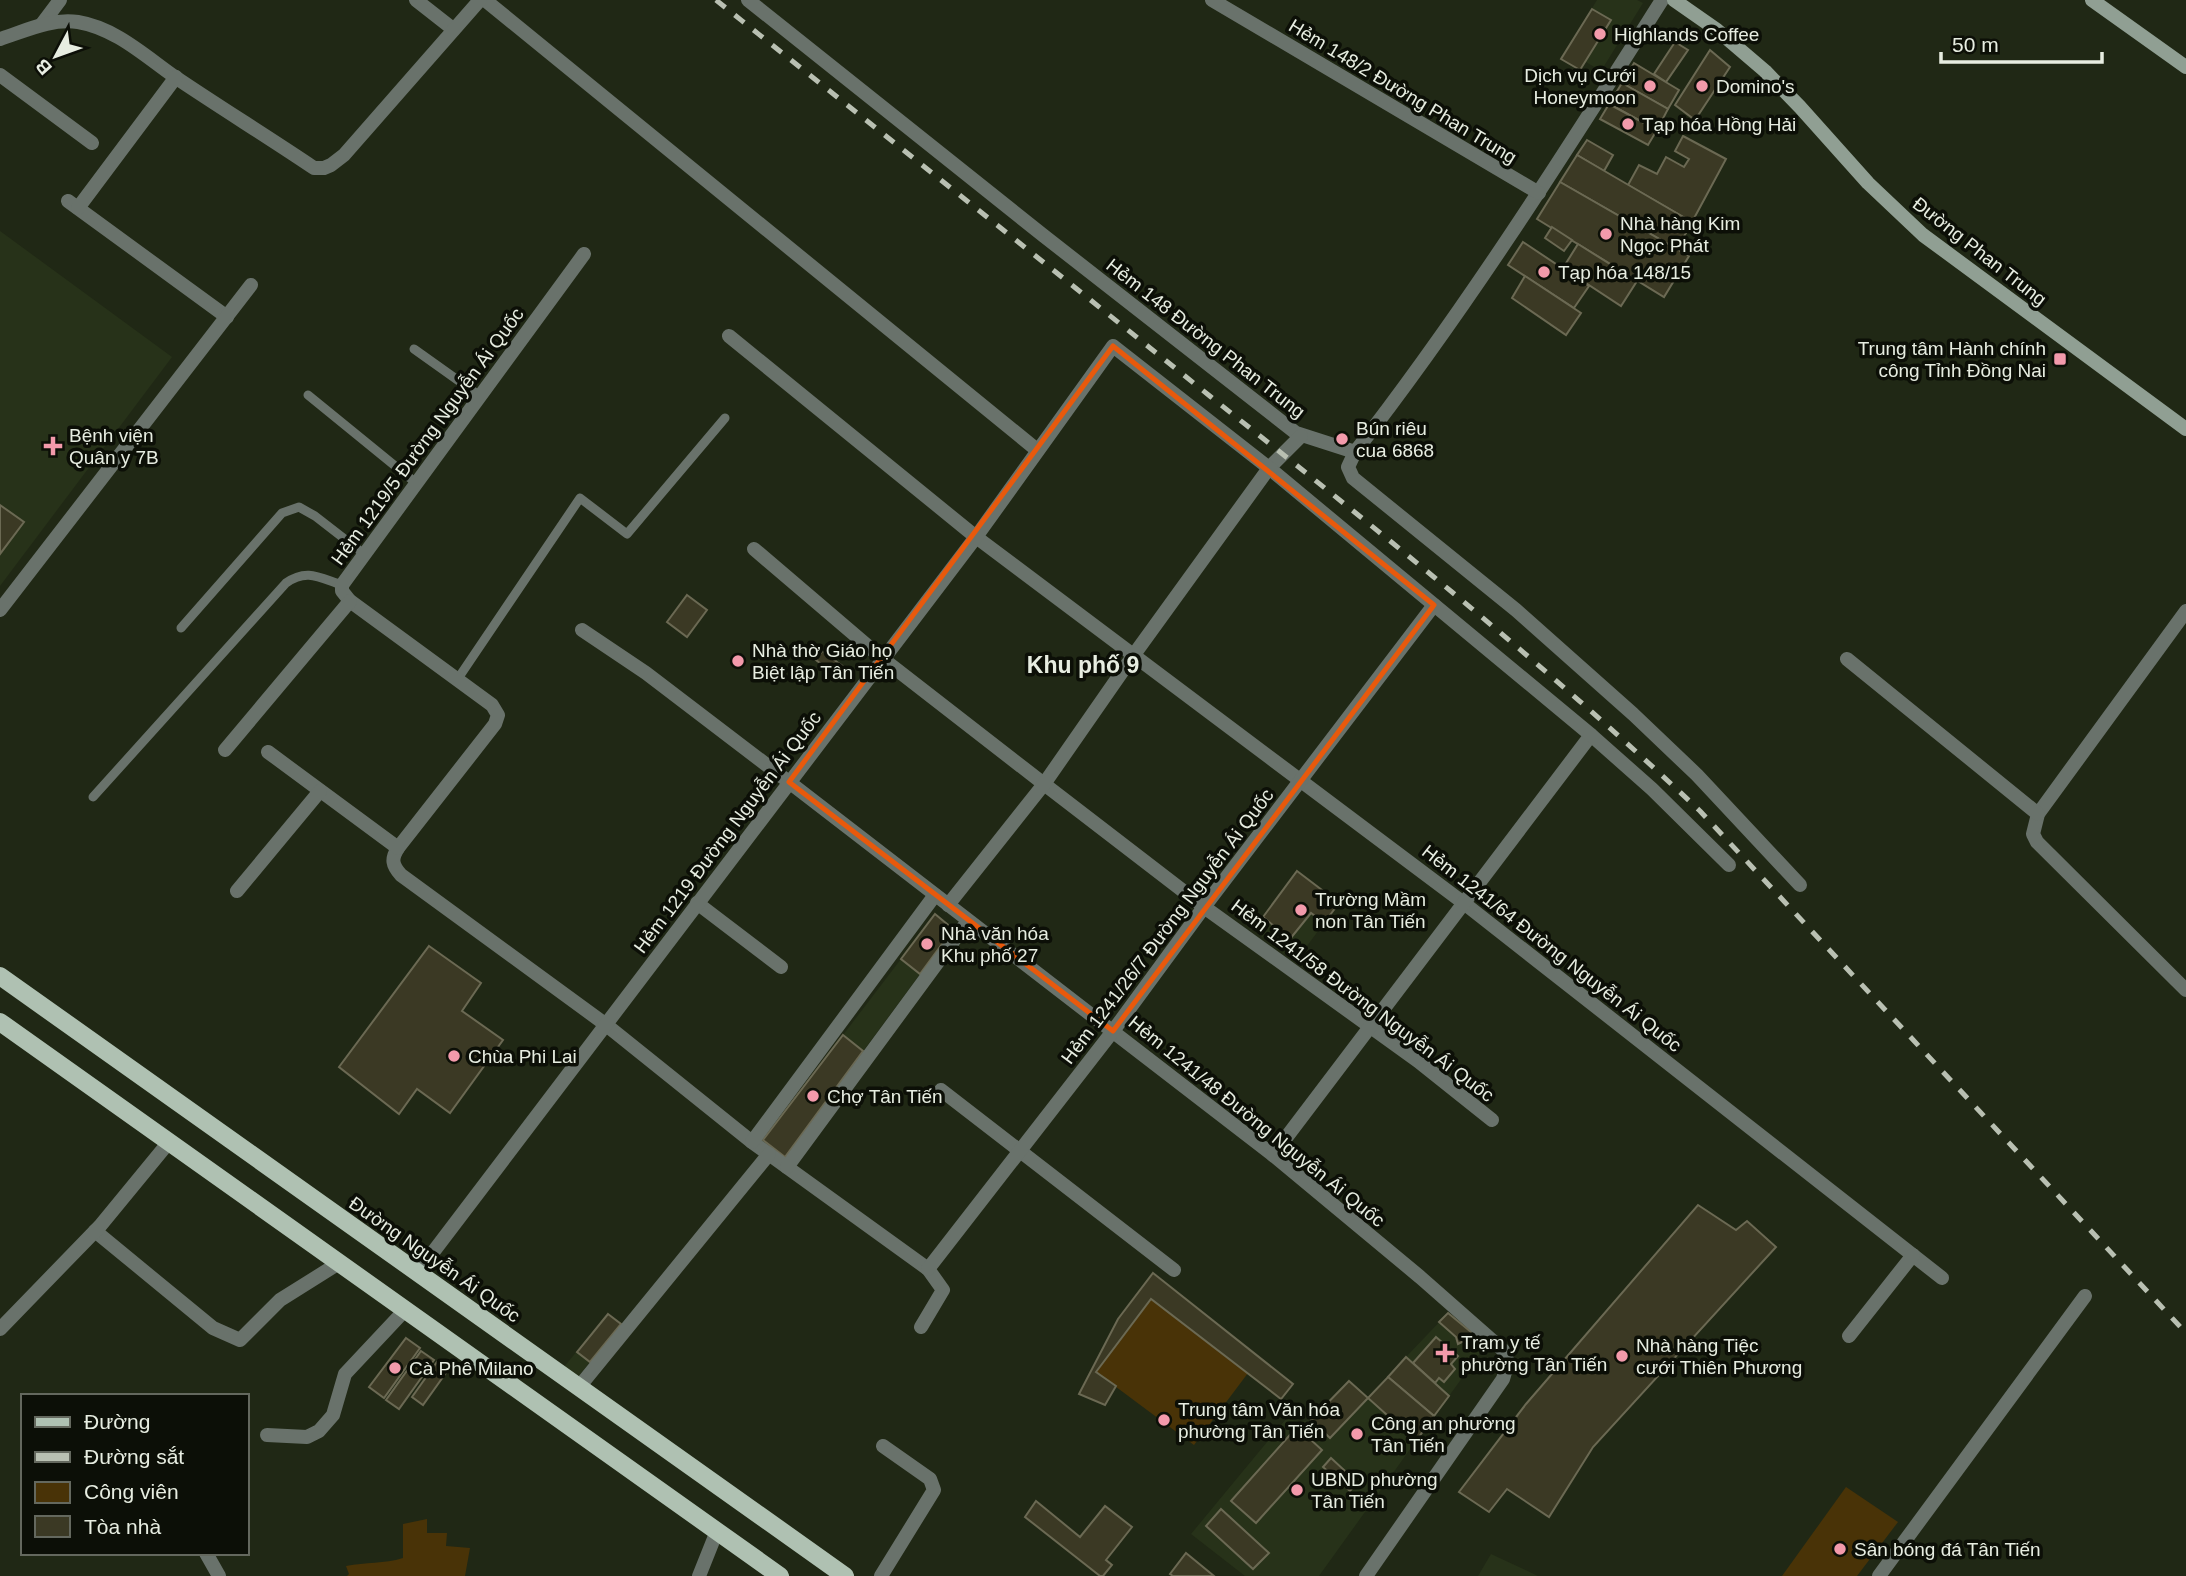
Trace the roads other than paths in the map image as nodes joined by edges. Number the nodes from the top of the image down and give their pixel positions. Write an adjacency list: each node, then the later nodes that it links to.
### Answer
1 (60, 0): 9 (street)
2 (416, 0): 10 (street)
3 (482, 0): 10 (street); 27 (street)
4 (748, 0): 26 (street, Hẻm 148 Đường Phan Trung)
5 (1212, 0): 16 (street, Hẻm 148/2 Đường Phan Trung)
6 (1662, 0): 16 (street)
7 (1674, 0): 25 (main road, Đường Phan Trung)
8 (2092, 0): 12 (main road)
9 (42, 24): 11 (street); 14 (street)
10 (453, 29): 14 (street)
11 (0, 39)
12 (2186, 67)
13 (0, 75): 15 (street)
14 (176, 77): 19 (street)
15 (92, 143)
16 (1539, 193): 28 (street)
17 (584, 254): 23 (street, Hẻm 1219/5 Đường Nguyễn Ái Quốc)
18 (251, 285): 19 (street)
19 (227, 317): 37 (street)
20 (729, 336): 31 (street, Hẻm 1241/64 Đường Nguyễn Ái Quốc)
21 (414, 349): 23 (lane)
22 (308, 395): 30 (lane)
23 (480, 396): 30 (street, Hẻm 1219/5 Đường Nguyễn Ái Quốc)
24 (725, 418): 44 (lane)
25 (2186, 429)
26 (1301, 436): 28 (street, Hẻm 148 Đường Phan Trung); 29 (street)
27 (1037, 450): 29 (street, Hẻm 1219 Đường Nguyễn Ái Quốc); 31 (street, Hẻm 1219 Đường Nguyễn Ái Quốc)
28 (1355, 452): 56 (street)
29 (1269, 468): 36 (street); 41 (street)
30 (416, 483): 33 (street, Hẻm 1219/5 Đường Nguyễn Ái Quốc)
31 (976, 537): 41 (street, Hẻm 1241/64 Đường Nguyễn Ái Quốc); 42 (street, Hẻm 1219 Đường Nguyễn Ái Quốc)
32 (754, 549): 42 (street, Hẻm 1241/58 Đường Nguyễn Ái Quốc)
33 (364, 554): 34 (street, Hẻm 1219/5 Đường Nguyễn Ái Quốc); 39 (lane)
34 (342, 585): 35 (street, Hẻm 1219/5 Đường Nguyễn Ái Quốc); 52 (lane)
35 (350, 601): 44 (street, Hẻm 1219/5 Đường Nguyễn Ái Quốc); 46 (street)
36 (1434, 605): 45 (street); 48 (street, Hẻm 1241/26/7 Đường Nguyễn Ái Quốc)
37 (0, 610)
38 (2186, 611): 53 (street)
39 (181, 628)
40 (582, 630): 49 (street, Hẻm 1241/48 Đường Nguyễn Ái Quốc)
41 (1133, 656): 48 (street, Hẻm 1241/64 Đường Nguyễn Ái Quốc); 50 (street)
42 (883, 659): 49 (street, Hẻm 1219 Đường Nguyễn Ái Quốc); 50 (street, Hẻm 1241/58 Đường Nguyễn Ái Quốc)
43 (1847, 659): 53 (street)
44 (457, 680): 54 (street, Hẻm 1219/5 Đường Nguyễn Ái Quốc)
45 (1591, 735): 55 (street); 60 (street)
46 (225, 750)
47 (268, 751): 51 (street)
48 (1301, 780): 60 (street, Hẻm 1241/64 Đường Nguyễn Ái Quốc); 62 (street, Hẻm 1241/26/7 Đường Nguyễn Ái Quốc)
49 (789, 782): 58 (street, Hẻm 1241/48 Đường Nguyễn Ái Quốc); 59 (street, Hẻm 1219 Đường Nguyễn Ái Quốc)
50 (1044, 784): 61 (street); 62 (street, Hẻm 1241/58 Đường Nguyễn Ái Quốc)
51 (320, 791): 54 (street); 57 (street)
52 (93, 797)
53 (2038, 814): 66 (street)
54 (398, 848): 68 (street)
55 (1730, 865)
56 (1800, 885)
57 (237, 891)
58 (935, 895): 61 (street, Hẻm 1241/48 Đường Nguyễn Ái Quốc); 74 (street)
59 (697, 903): 64 (street); 68 (street, Hẻm 1219 Đường Nguyễn Ái Quốc)
60 (1465, 904): 69 (street); 80 (street, Hẻm 1241/64 Đường Nguyễn Ái Quốc)
61 (948, 905): 63 (street, Hẻm 1241/48 Đường Nguyễn Ái Quốc)
62 (1204, 907): 69 (street, Hẻm 1241/58 Đường Nguyễn Ái Quốc); 70 (street, Hẻm 1241/26/7 Đường Nguyễn Ái Quốc)
63 (968, 921): 70 (street, Hẻm 1241/48 Đường Nguyễn Ái Quốc); 78 (street)
64 (781, 967)
65 (0, 976): 84 (main road, Đường Nguyễn Ái Quốc)
66 (2186, 990)
67 (0, 1021): 73 (main road)
68 (605, 1024): 74 (street); 84 (street, Hẻm 1219 Đường Nguyễn Ái Quốc)
69 (1371, 1027): 72 (street, Hẻm 1241/58 Đường Nguyễn Ái Quốc); 77 (street)
70 (1113, 1031): 75 (street, Hẻm 1241/26/7 Đường Nguyễn Ái Quốc); 77 (street, Hẻm 1241/48 Đường Nguyễn Ái Quốc)
71 (941, 1090): 75 (street)
72 (1492, 1120)
73 (169, 1142): 79 (street); 81 (main road)
74 (752, 1142): 76 (street)
75 (1019, 1151): 82 (street, Hẻm 1241/26/7 Đường Nguyễn Ái Quốc); 83 (street)
76 (769, 1154): 78 (street); 91 (street)
77 (1273, 1155): 101 (street, Hẻm 1241/48 Đường Nguyễn Ái Quốc)
78 (787, 1167): 82 (street)
79 (95, 1231): 81 (street); 89 (street)
80 (1913, 1255): 85 (street, Hẻm 1241/64 Đường Nguyễn Ái Quốc); 90 (street)
81 (339, 1262): 87 (main road)
82 (928, 1269): 88 (street)
83 (1174, 1270)
84 (418, 1272): 91 (main road, Đường Nguyễn Ái Quốc)
85 (1942, 1278)
86 (2085, 1296): 102 (street)
87 (406, 1310): 92 (street); 94 (main road)
88 (921, 1327)
89 (0, 1329)
90 (1849, 1336)
91 (579, 1387): 99 (main road, Đường Nguyễn Ái Quốc)
92 (267, 1435)
93 (883, 1446): 100 (street)
94 (717, 1531): 97 (street); 98 (main road)
95 (207, 1555): 96 (street)
96 (219, 1576)
97 (699, 1576)
98 (780, 1576)
99 (845, 1576)
100 (881, 1576)
101 (1366, 1576)
102 (1879, 1576)

